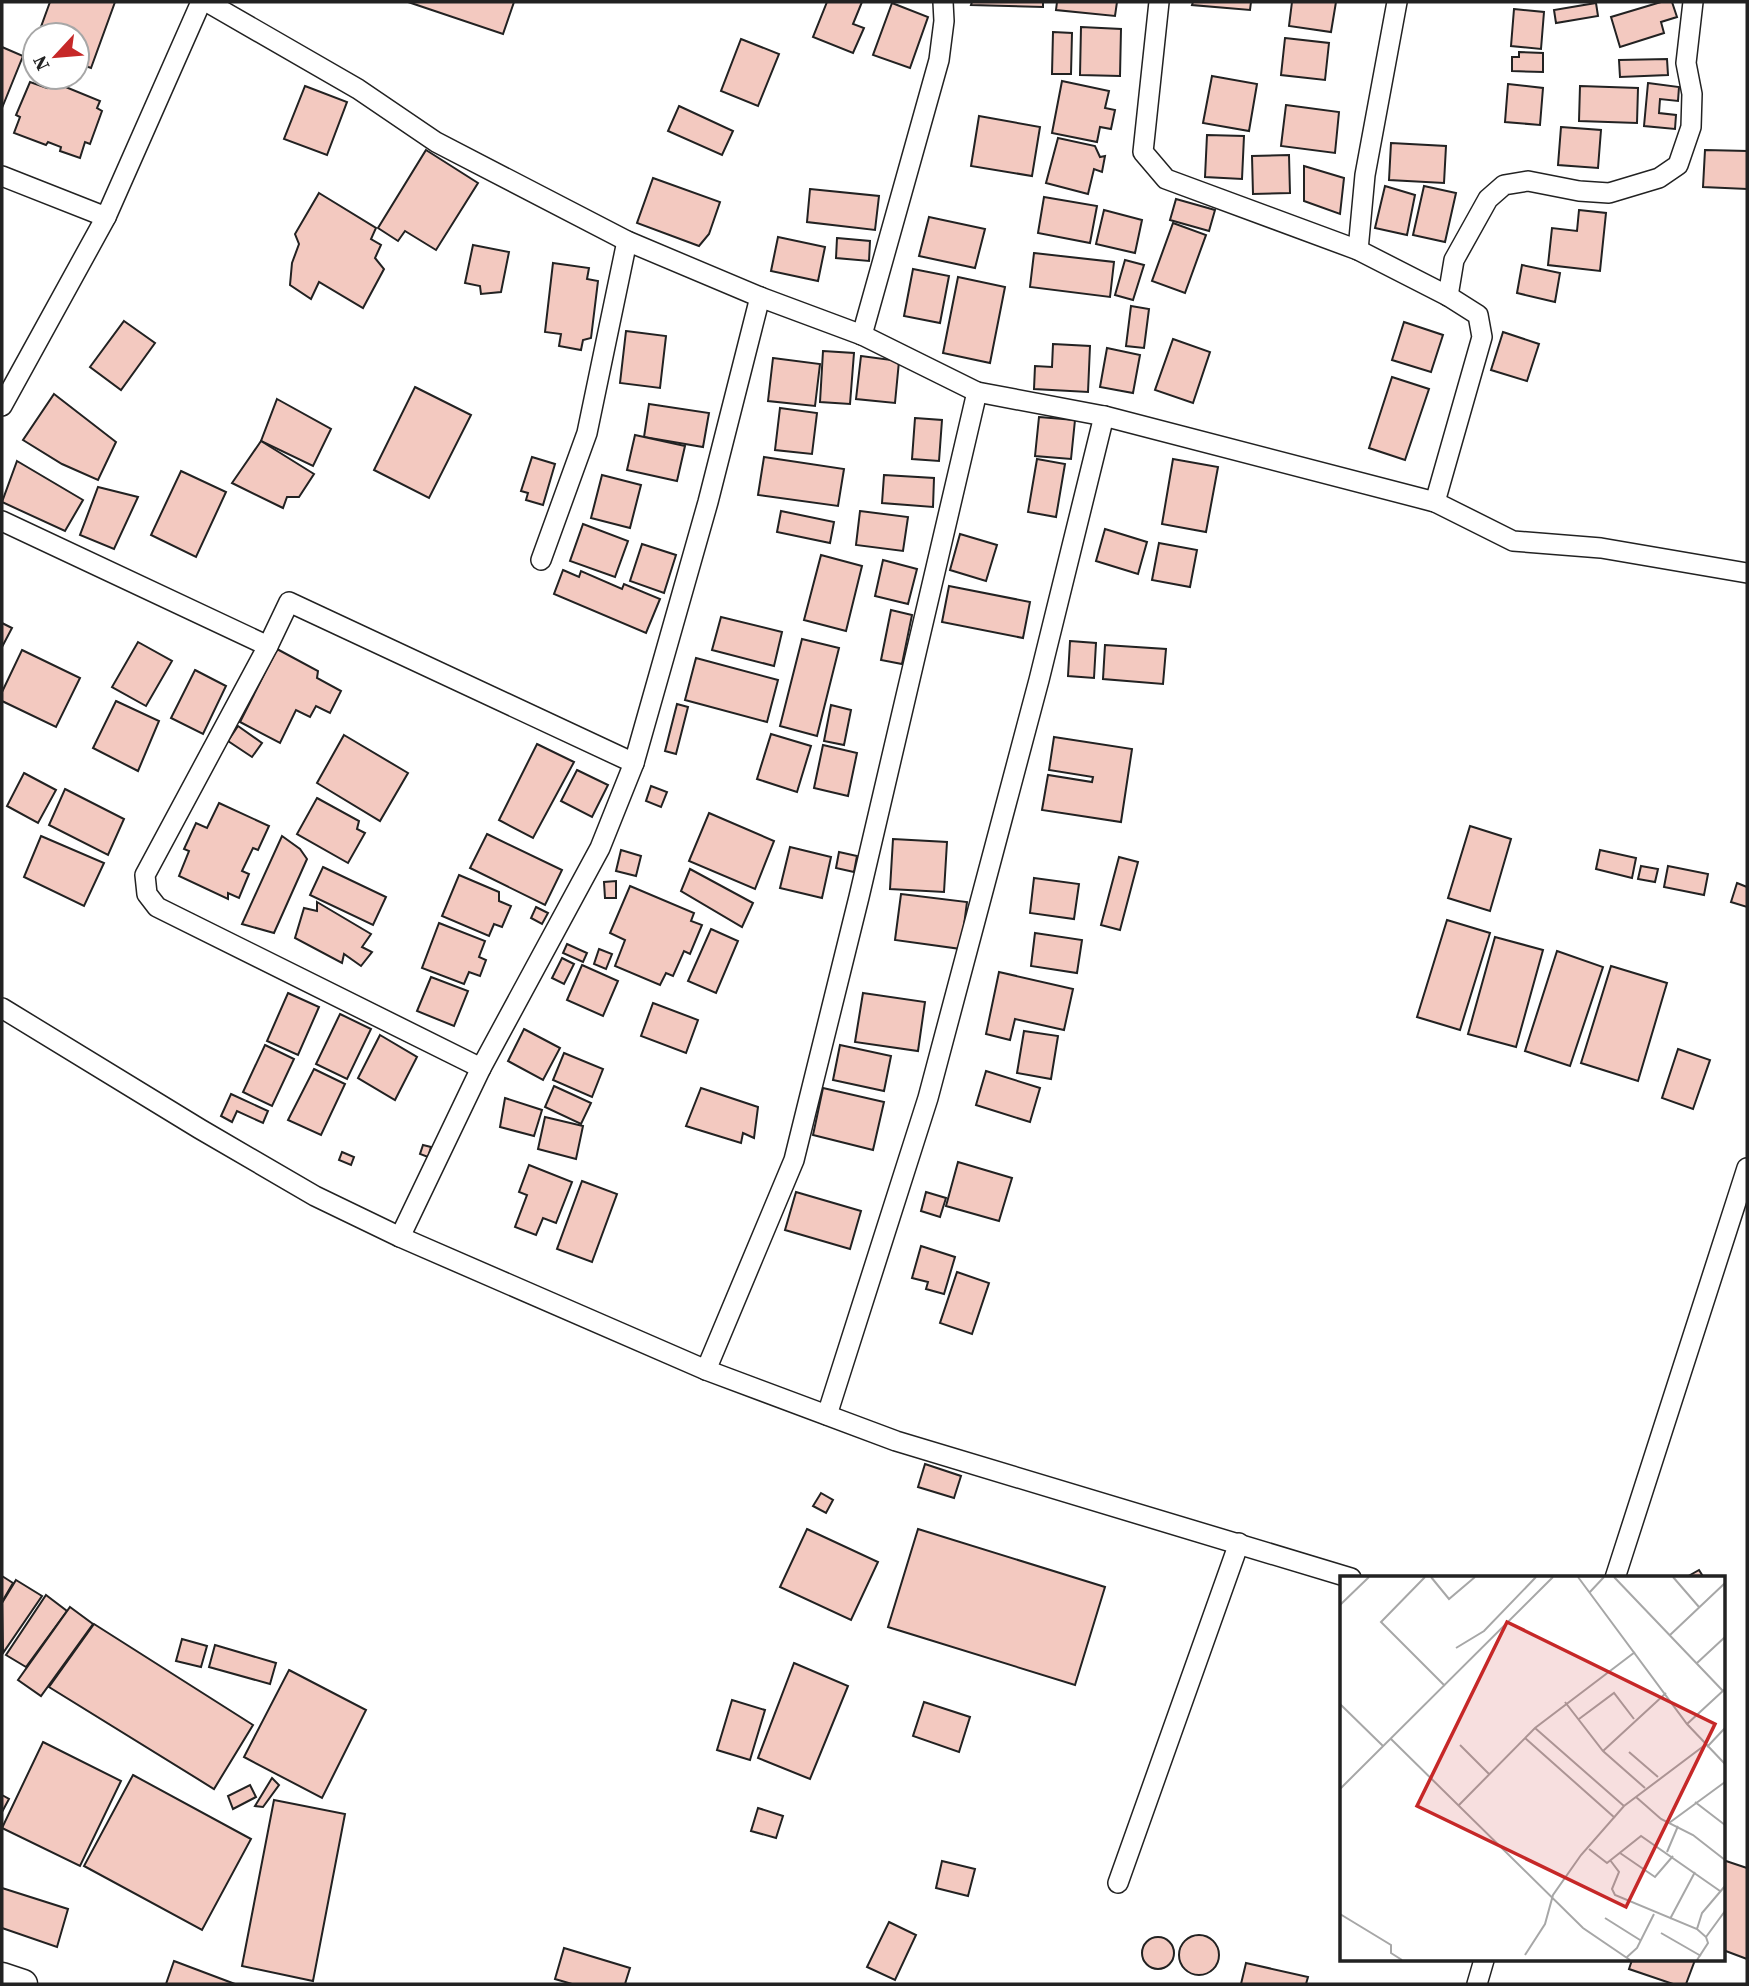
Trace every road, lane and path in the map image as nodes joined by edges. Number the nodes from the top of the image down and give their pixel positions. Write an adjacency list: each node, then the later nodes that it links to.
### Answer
1 (204, 2): 7 (street); 8 (street)
2 (943, 2): 12 (street)
3 (1159, 2): 9 (street)
4 (1397, 2): 9 (street)
5 (1693, 2): 10 (street)
6 (2, 176): 7 (street)
7 (106, 217): 14 (street)
8 (627, 241): 11 (street); 18 (street)
9 (1358, 250): 10 (street)
10 (1448, 296): 16 (street)
11 (760, 297): 12 (street); 21 (street)
12 (862, 335): 13 (street)
13 (977, 392): 15 (street); 26 (street)
14 (2, 406)
15 (1104, 416): 16 (street); 27 (street)
16 (1435, 502): 19 (street)
17 (2, 521): 20 (street)
18 (541, 560)
19 (1747, 573)
20 (268, 646): 21 (street); 23 (street)
21 (634, 762): 23 (street)
22 (2, 1008): 25 (street)
23 (481, 1068): 25 (street)
24 (1747, 1168): 30 (street)
25 (400, 1237): 26 (street)
26 (706, 1370): 27 (street)
27 (827, 1415): 28 (street)
28 (1239, 1544): 29 (street); 31 (street)
29 (1344, 1576)
30 (1616, 1576)
31 (1118, 1883)
32 (1483, 1962): 35 (street)
33 (2, 1977): 34 (street)
34 (23, 1984)
35 (1477, 1984)

